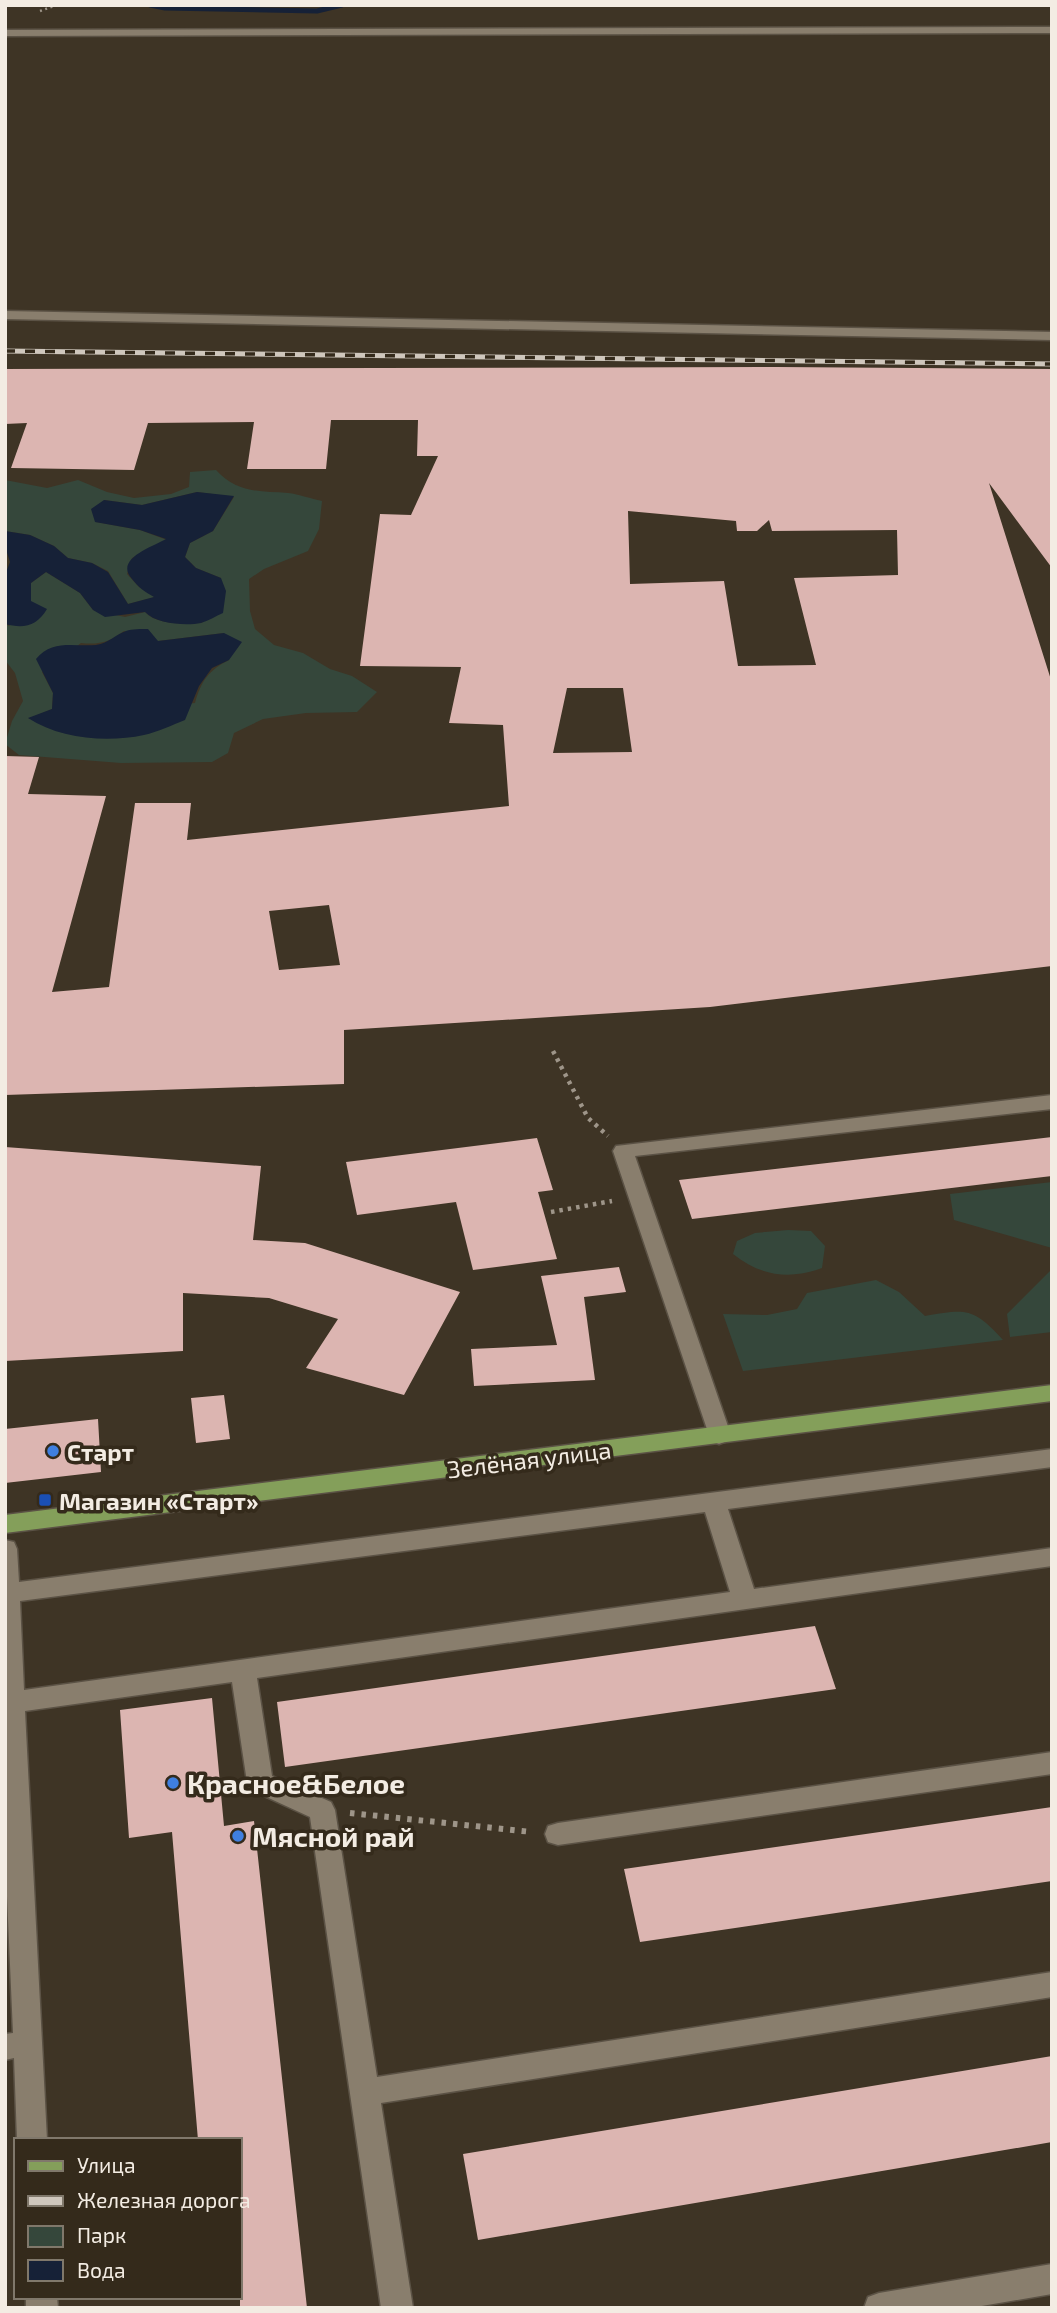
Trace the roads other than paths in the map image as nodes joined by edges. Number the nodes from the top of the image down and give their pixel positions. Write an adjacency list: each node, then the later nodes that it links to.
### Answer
1 (1052, 30): 2 (street)
2 (5, 33)
3 (5, 315): 4 (street)
4 (1052, 336)
5 (1052, 1102): 7 (street)
6 (1052, 1394): 7 (main road, Зелёная улица)
7 (719, 1435): 10 (main road, Зелёная улица)
8 (1052, 1458): 9 (street)
9 (714, 1502): 13 (street); 14 (street)
10 (5, 1524)
11 (5, 1549): 13 (street)
12 (1052, 1557): 14 (street)
13 (6, 1593): 16 (street)
14 (745, 1599): 15 (street)
15 (243, 1669): 16 (street); 22 (street)
16 (13, 1702): 17 (street)
17 (11, 1754): 21 (street)
18 (1052, 1763): 19 (street)
19 (558, 1834)
20 (1052, 1983): 22 (street)
21 (16, 2045): 23 (street)
22 (364, 2091): 25 (street)
23 (32, 2138)
24 (1052, 2279): 26 (street)
25 (397, 2308)
26 (878, 2308)

